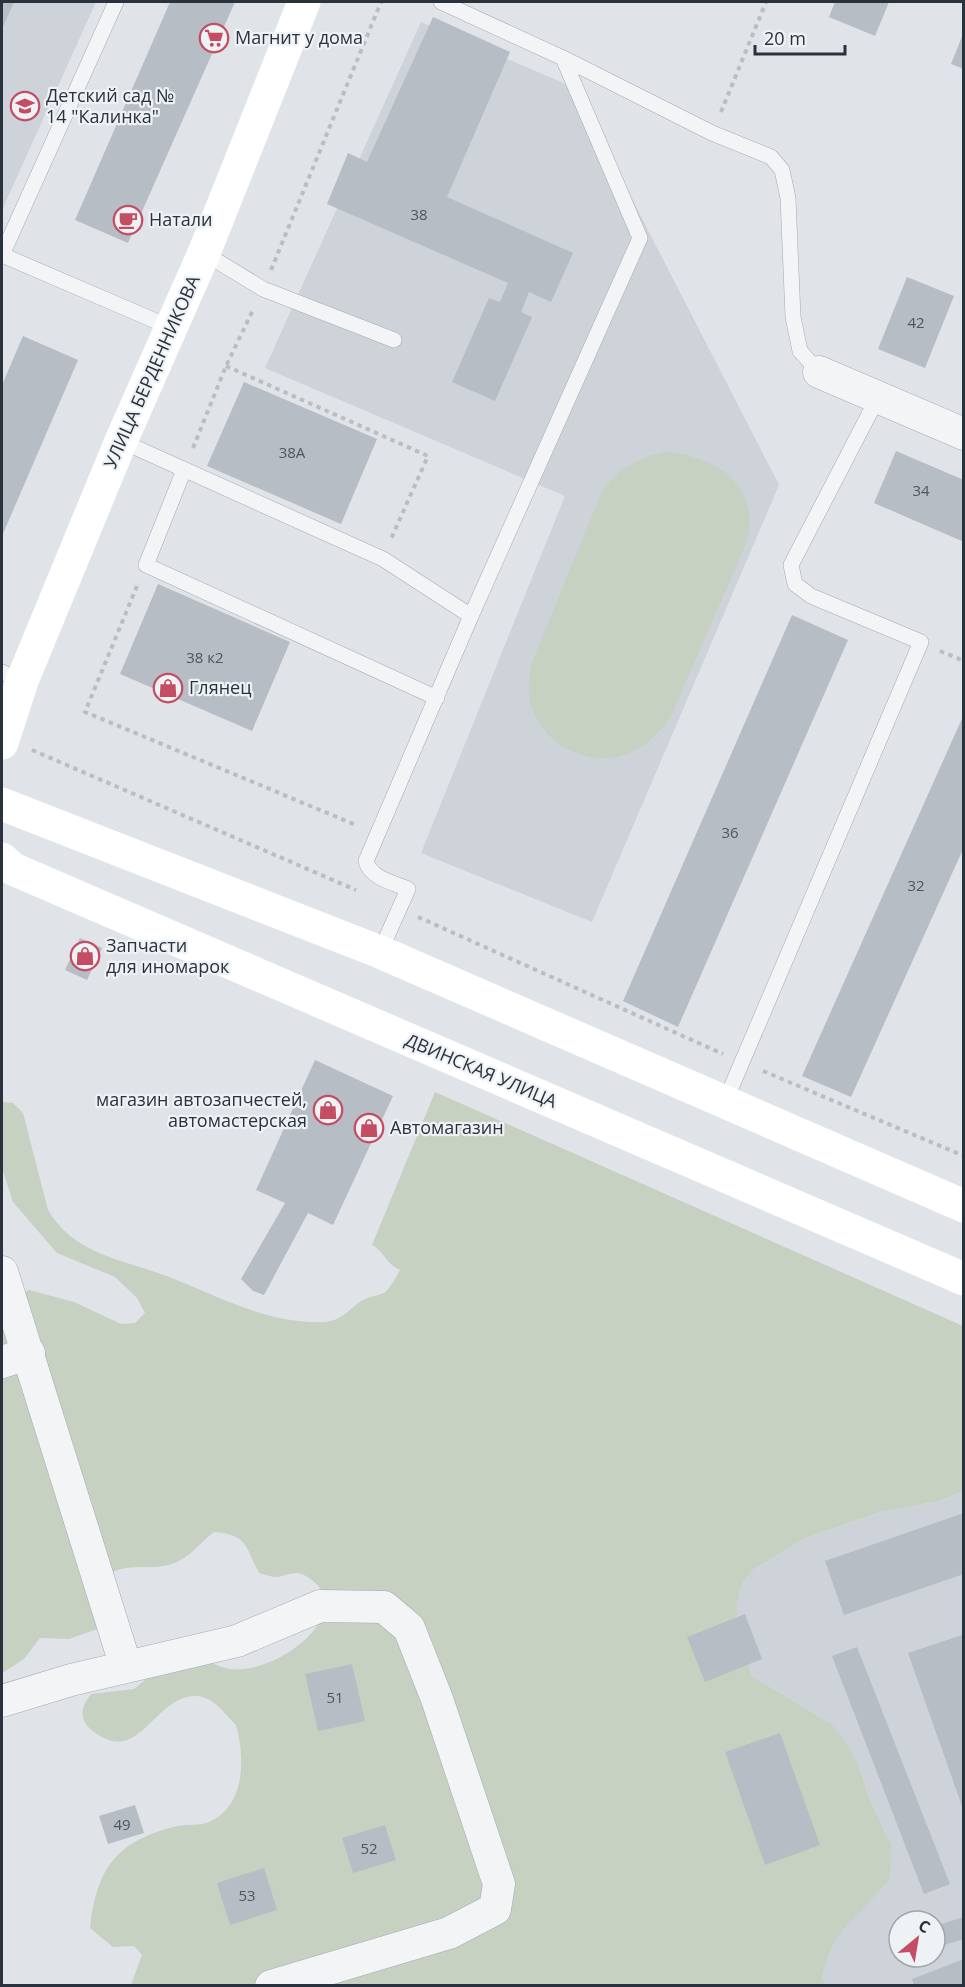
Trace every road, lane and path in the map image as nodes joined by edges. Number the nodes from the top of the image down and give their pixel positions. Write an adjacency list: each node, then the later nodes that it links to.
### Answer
1 (116, 2): 9 (lane)
2 (304, 2): 8 (street, УЛИЦА БЕРДЕННИКОВА)
3 (381, 2): 10 (path)
4 (441, 2): 6 (lane)
5 (766, 2): 7 (path)
6 (563, 58): 7 (lane); 21 (lane)
7 (712, 133): 14 (lane)
8 (204, 253): 10 (lane); 11 (street, УЛИЦА БЕРДЕННИКОВА)
9 (2, 255): 11 (lane)
10 (263, 290): 12 (lane); 13 (path)
11 (172, 328): 17 (street, УЛИЦА БЕРДЕННИКОВА)
12 (394, 340)
13 (226, 366): 18 (path); 19 (path)
14 (819, 372): 15 (street)
15 (878, 397): 16 (street); 31 (lane)
16 (963, 434)
17 (122, 441): 18 (lane); 22 (street, УЛИЦА БЕРДЕННИКОВА)
18 (184, 470): 19 (lane); 20 (lane)
19 (383, 559): 21 (lane)
20 (146, 565): 23 (lane); 26 (path)
21 (471, 616): 23 (lane)
22 (12, 677): 24 (street, УЛИЦА БЕРДЕННИКОВА)
23 (436, 698): 26 (lane)
24 (2, 740): 28 (path)
25 (2, 804): 30 (street)
26 (379, 834): 29 (lane)
27 (2, 859): 36 (street, ДВИНСКАЯ УЛИЦА)
28 (358, 891)
29 (401, 910): 30 (lane); 31 (path)
30 (380, 952): 32 (street)
31 (742, 1062): 32 (lane); 33 (path)
32 (725, 1102): 34 (street)
33 (963, 1156)
34 (963, 1206)
35 (2, 1272): 37 (street)
36 (963, 1279)
37 (15, 1358): 38 (street)
38 (126, 1667): 39 (street); 40 (street)
39 (2, 1701)
40 (271, 1986)

